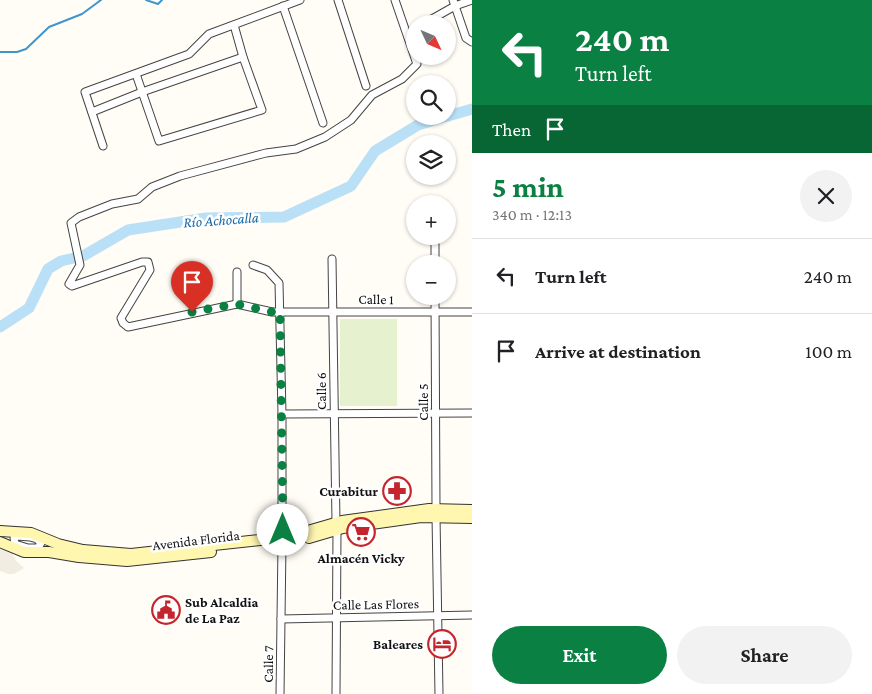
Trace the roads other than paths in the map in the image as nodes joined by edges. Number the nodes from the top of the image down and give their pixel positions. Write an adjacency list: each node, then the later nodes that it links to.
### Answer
1 (300, 0): 6 (street)
2 (338, 0): 14 (street)
3 (395, 0): 9 (street)
4 (472, 0): 5 (street)
5 (454, 3): 7 (street); 10 (street)
6 (282, 6): 8 (street); 17 (street)
7 (436, 15)
8 (234, 25): 11 (street); 13 (street)
9 (406, 33)
10 (472, 42)
11 (242, 57): 15 (street); 15 (street)
12 (416, 65): 22 (street)
13 (136, 74): 15 (street); 16 (street)
14 (366, 86)
15 (142, 92): 16 (street)
16 (92, 112): 18 (street)
17 (322, 123)
18 (103, 146)
19 (332, 259): 24 (street, Calle 6)
20 (253, 265): 25 (street, Calle 7)
21 (237, 272): 22 (street)
22 (236, 304): 25 (street, Calle 1)
23 (435, 305): 26 (street, Calle 5)
24 (334, 311): 25 (street, Calle 1); 26 (street, Calle 1); 31 (street, Calle 6)
25 (280, 312): 30 (street, Calle 7)
26 (435, 312): 27 (street, Calle 1); 28 (street, Calle 5)
27 (472, 312)
28 (436, 413): 29 (street); 31 (street); 33 (street, Calle 5)
29 (472, 413)
30 (282, 414): 31 (street); 39 (street, Calle 7)
31 (334, 414): 35 (street, Calle 6)
32 (472, 510): 33 (main road, Avenida Florida)
33 (436, 512): 34 (main road, Avenida Florida); 35 (main road, Avenida Florida); 44 (street, Calle 5)
34 (472, 518)
35 (336, 526): 39 (main road, Avenida Florida); 45 (street, Calle 6)
36 (0, 531): 37 (main road, Avenida Florida)
37 (14, 532): 38 (main road, Avenida Florida); 41 (main road)
38 (43, 538): 39 (main road, Avenida Florida); 42 (main road)
39 (282, 541): 42 (main road, Avenida Florida); 46 (street, Calle 7)
40 (0, 542): 41 (main road, Avenida Florida)
41 (11, 546): 42 (main road, Avenida Florida)
42 (39, 550)
43 (472, 615): 44 (street, Calle Las Flores)
44 (437, 616): 45 (street, Calle Las Flores); 49 (street, Calle 5)
45 (336, 618): 46 (street, Calle Las Flores); 48 (street, Calle 6)
46 (282, 619): 47 (street, Calle 7)
47 (280, 694)
48 (336, 694)
49 (439, 694)

